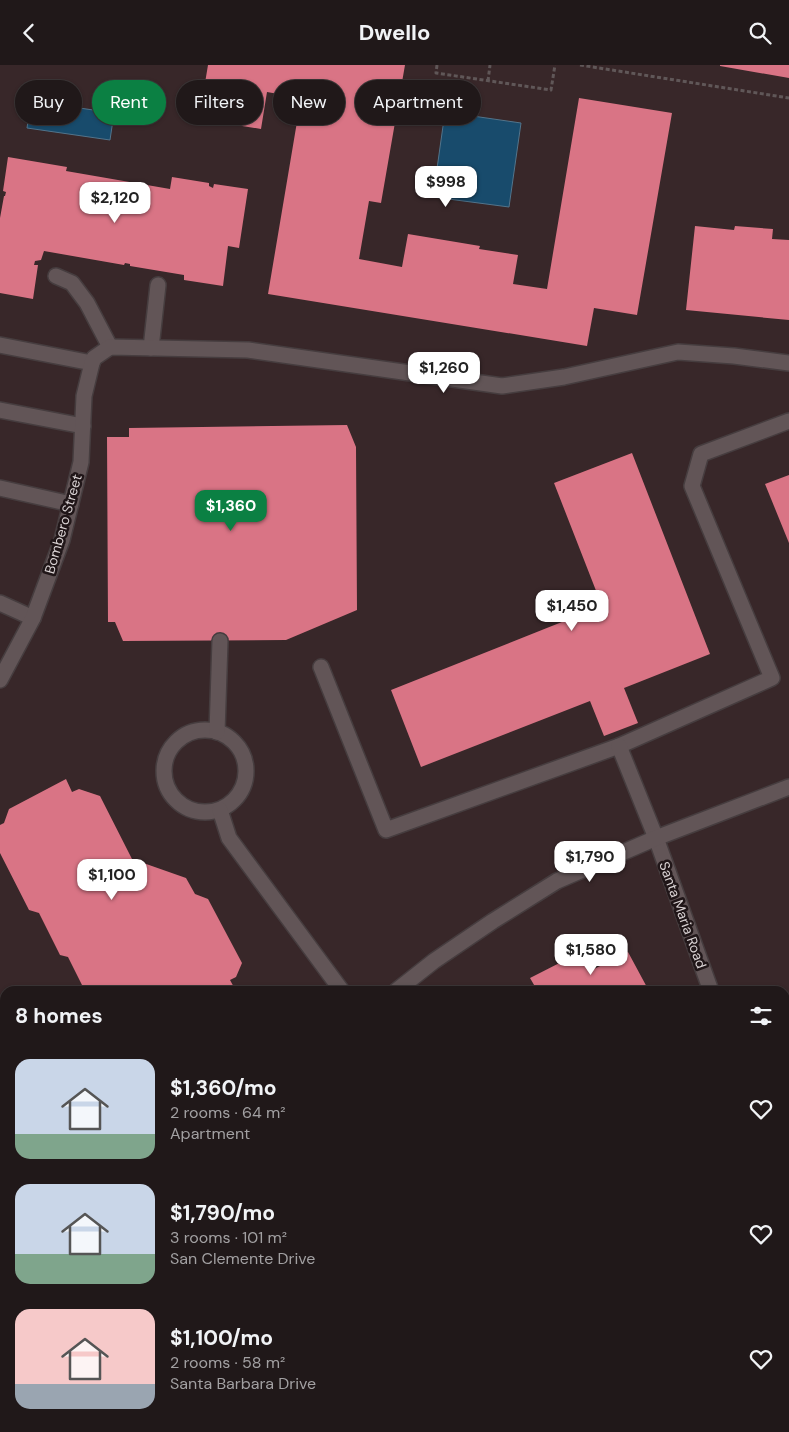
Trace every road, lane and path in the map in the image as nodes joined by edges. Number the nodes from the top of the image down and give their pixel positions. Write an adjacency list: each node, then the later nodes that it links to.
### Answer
1 (437, 65): 5 (path)
2 (490, 65): 5 (path)
3 (555, 65): 5 (path)
4 (580, 65): 6 (path)
5 (488, 81)
6 (789, 98)
7 (56, 276): 10 (street)
8 (158, 285): 11 (street)
9 (0, 345): 12 (street)
10 (110, 347): 11 (street); 12 (street)
11 (151, 348): 13 (street)
12 (93, 361): 16 (street, Bombero Street)
13 (789, 363)
14 (0, 410): 16 (street)
15 (789, 421): 25 (street)
16 (83, 426): 18 (street, Bombero Street)
17 (0, 488): 18 (street)
18 (71, 505): 20 (street, Bombero Street)
19 (0, 603): 20 (street)
20 (33, 618): 23 (street, Bombero Street)
21 (220, 641): 24 (street)
22 (321, 667): 25 (street)
23 (0, 680)
24 (217, 732): 27 (street); 27 (street)
25 (618, 746): 28 (street, Santa Maria Road)
26 (789, 787): 28 (street)
27 (220, 810): 29 (street)
28 (656, 838): 30 (street); 31 (street, Santa Maria Road)
29 (338, 986)
30 (402, 986)
31 (709, 986)

